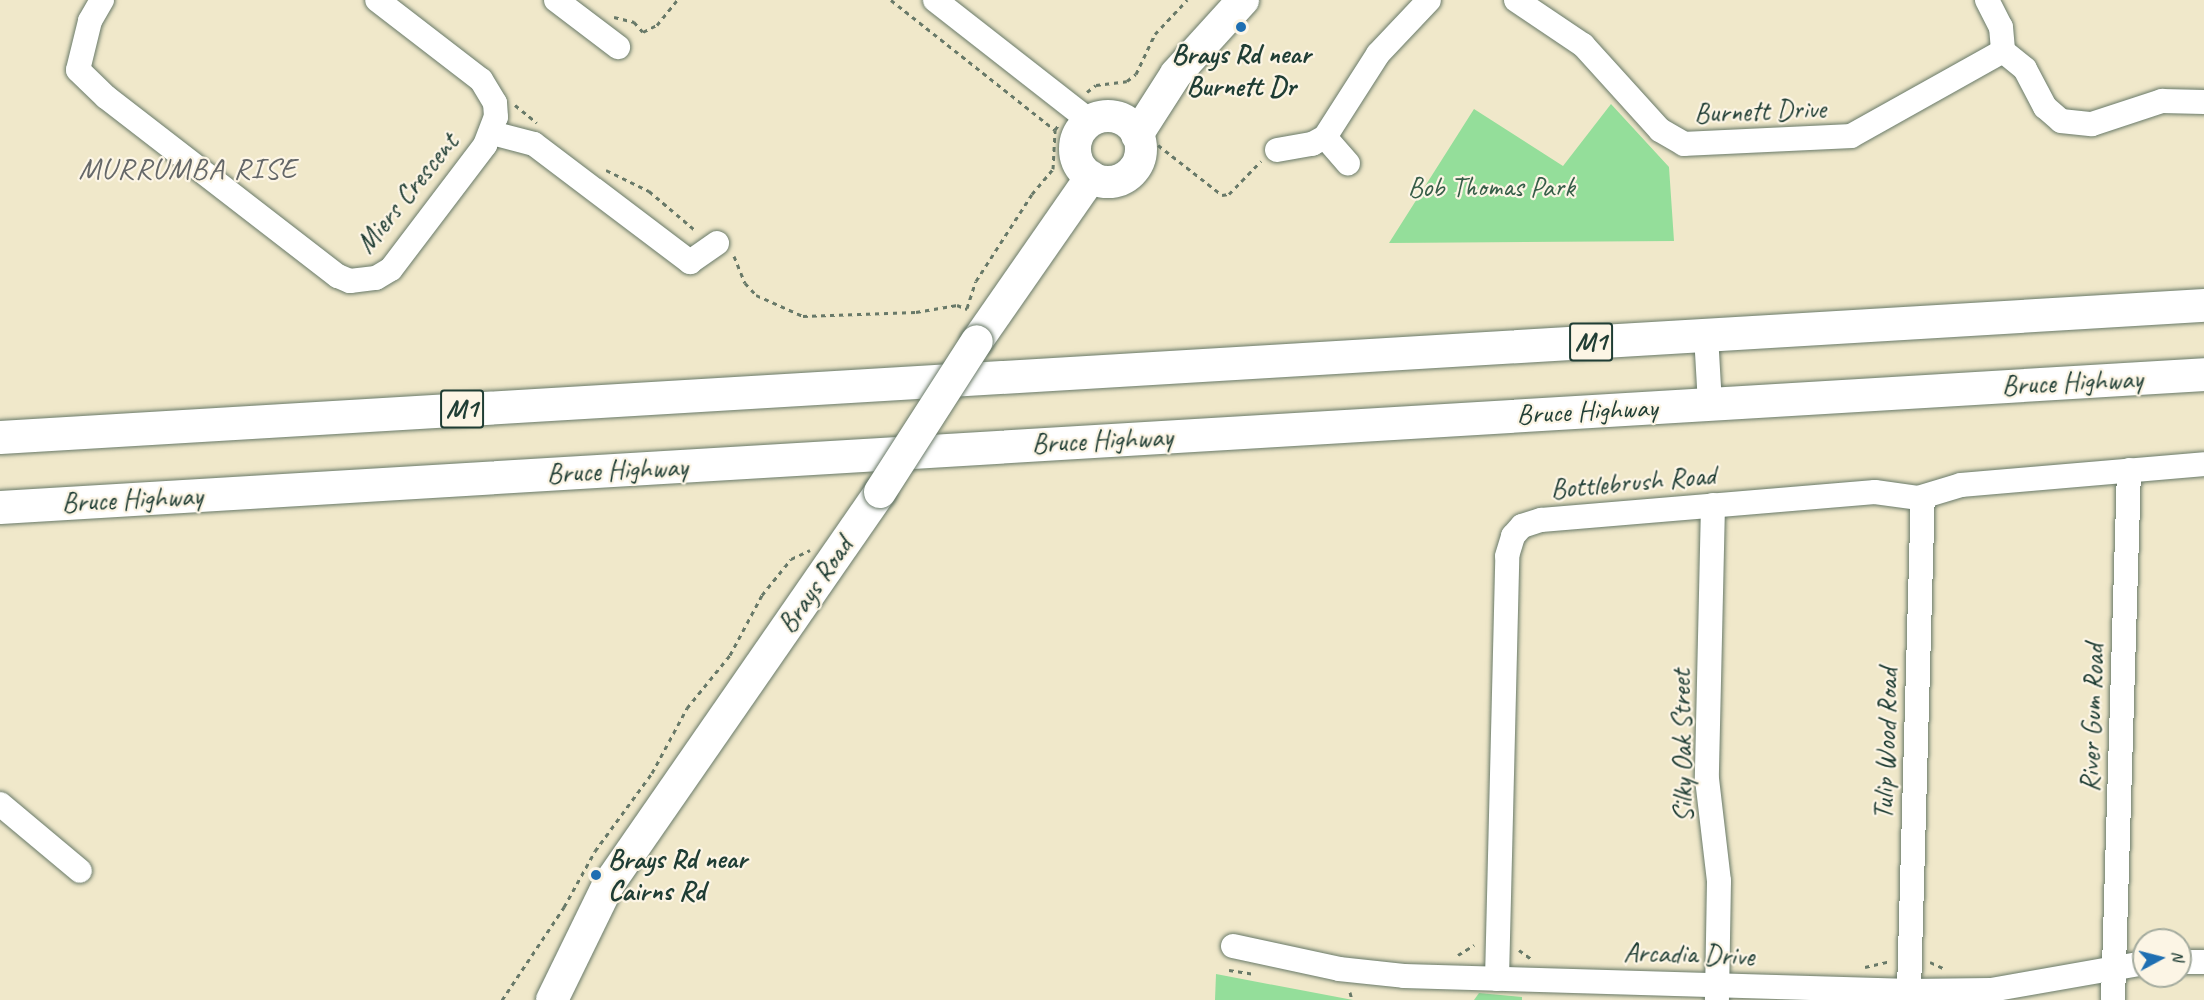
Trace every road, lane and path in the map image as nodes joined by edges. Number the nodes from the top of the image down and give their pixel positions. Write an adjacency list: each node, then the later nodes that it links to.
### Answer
1 (102, 0): 21 (street, Miers Crescent)
2 (377, 0): 17 (street)
3 (556, 0): 14 (street)
4 (677, 0): 13 (path)
5 (891, 0): 20 (path)
6 (935, 0): 18 (street)
7 (1187, 0): 18 (path)
8 (1220, 0): 18 (main road)
9 (1243, 0): 18 (main road)
10 (1429, 0): 22 (street)
11 (1516, 0): 15 (street, Burnett Drive)
12 (1987, 0): 15 (street)
13 (606, 16)
14 (618, 47)
15 (2003, 51): 16 (street)
16 (2204, 102)
17 (495, 103): 19 (path); 21 (street)
18 (1107, 121): 20 (path); 23 (path); 26 (main road); 26 (main road)
19 (540, 127)
20 (1055, 130): 29 (path)
21 (492, 133): 27 (street)
22 (1325, 137): 23 (street); 24 (street)
23 (1277, 150)
24 (1348, 163)
25 (603, 169): 27 (path)
26 (1091, 177): 30 (main road, Brays Road)
27 (717, 243): 29 (path)
28 (2204, 305): 31 (highway, M1)
29 (967, 309): 30 (path)
30 (971, 329): 55 (main road, Brays Road, bridge)
31 (1706, 335): 33 (street); 34 (highway, M1)
32 (2204, 374): 33 (highway, Bruce Highway)
33 (1710, 404): 39 (highway, Bruce Highway)
34 (0, 437)
35 (2204, 464): 36 (street, Bottlebrush Road)
36 (2129, 470): 37 (street, Bottlebrush Road); 49 (street, River Gum Road)
37 (1923, 498): 38 (street, Bottlebrush Road); 53 (street, Tulip Wood Road)
38 (1713, 505): 52 (street, Bottlebrush Road); 54 (street, Silky Oak Street)
39 (0, 507)
40 (818, 546): 56 (path)
41 (0, 804): 42 (street)
42 (80, 870)
43 (1474, 945): 45 (path)
44 (1233, 946): 52 (street, Arcadia Drive)
45 (1452, 956)
46 (1898, 962): 48 (path)
47 (1923, 962): 50 (path)
48 (1856, 967)
49 (2115, 967): 51 (street, Arcadia Drive); 53 (street, Arcadia Drive); 57 (street, River Gum Road)
50 (1946, 969)
51 (2132, 971)
52 (1497, 979): 54 (street, Arcadia Drive)
53 (1909, 991): 54 (street, Arcadia Drive)
54 (1717, 993)
55 (551, 996)
56 (502, 1000)
57 (2113, 1000)

